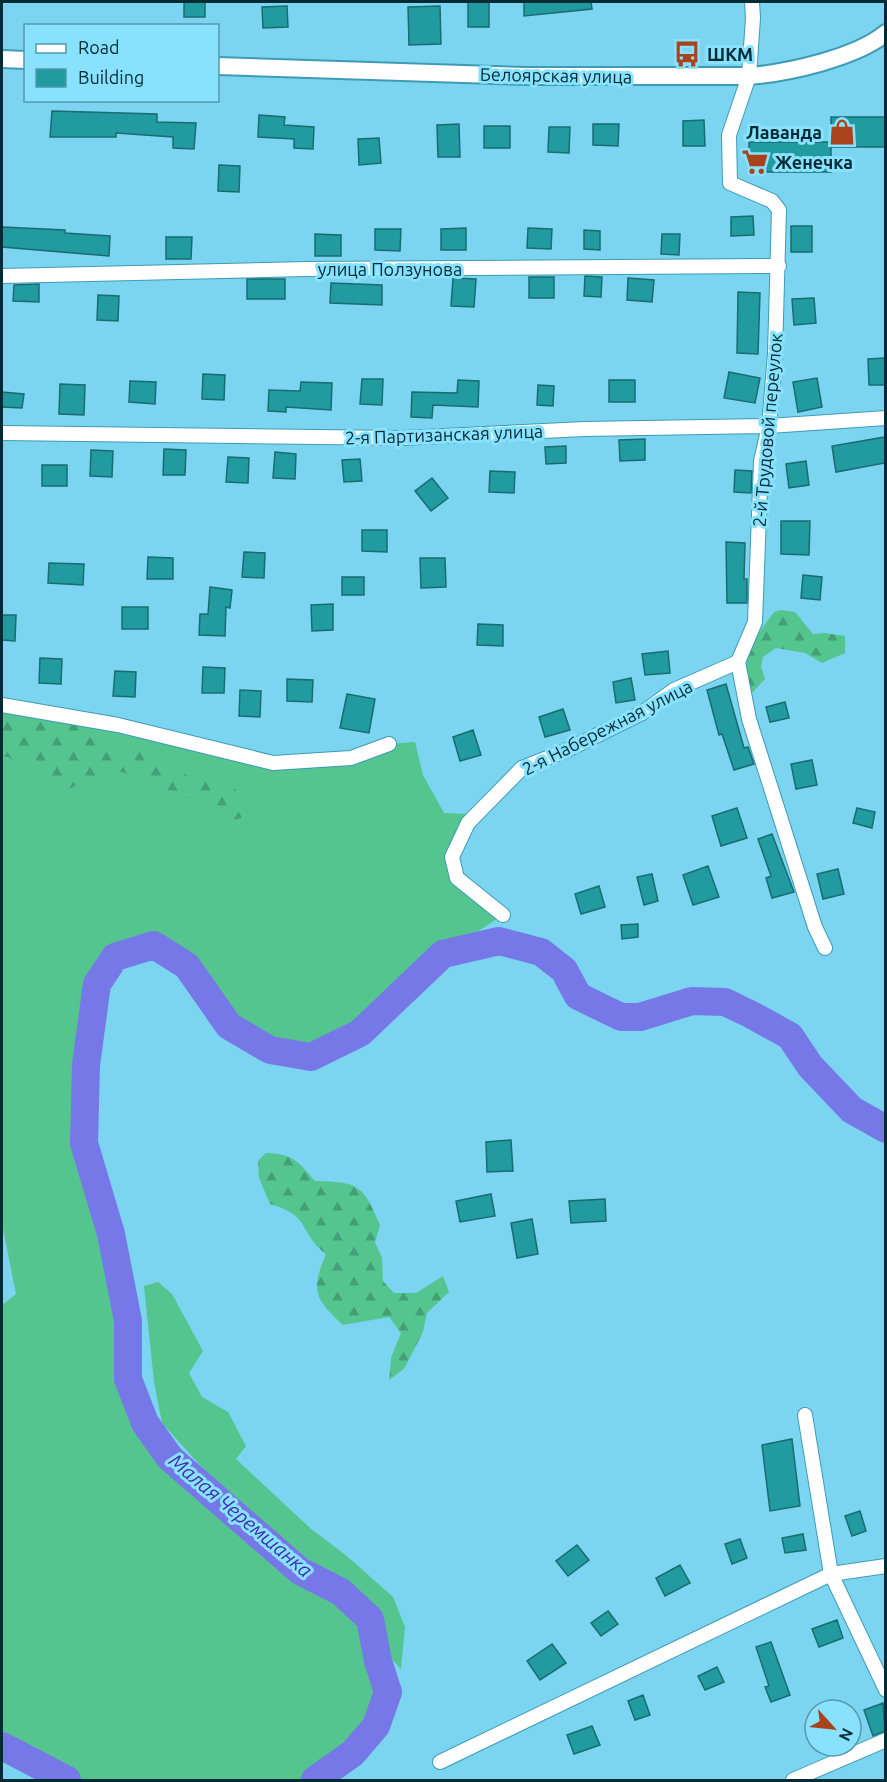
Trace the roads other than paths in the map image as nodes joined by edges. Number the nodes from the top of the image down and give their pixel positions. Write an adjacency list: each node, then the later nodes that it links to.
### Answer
1 (752, 2): 6 (street, 2-й Трудовой переулок)
2 (885, 33): 6 (street, Белоярская улица)
3 (2, 59): 4 (street)
4 (24, 60)
5 (219, 66): 6 (street, Белоярская улица)
6 (749, 76): 7 (street, 2-й Трудовой переулок)
7 (779, 266): 8 (street, улица Ползунова); 10 (street, 2-й Трудовой переулок)
8 (2, 276)
9 (885, 418): 10 (street, 2-я Партизанская улица)
10 (768, 426): 11 (street, 2-я Партизанская улица); 12 (street, 2-й Трудовой переулок)
11 (2, 433)
12 (738, 662): 15 (street, 2-я Набережная улица); 16 (street)
13 (2, 705): 14 (street)
14 (390, 744)
15 (503, 915)
16 (825, 948)
17 (805, 1415): 19 (street)
18 (885, 1566): 19 (street)
19 (831, 1574): 20 (street); 22 (street)
20 (885, 1690)
21 (885, 1740): 23 (street)
22 (440, 1762)
23 (793, 1780)

